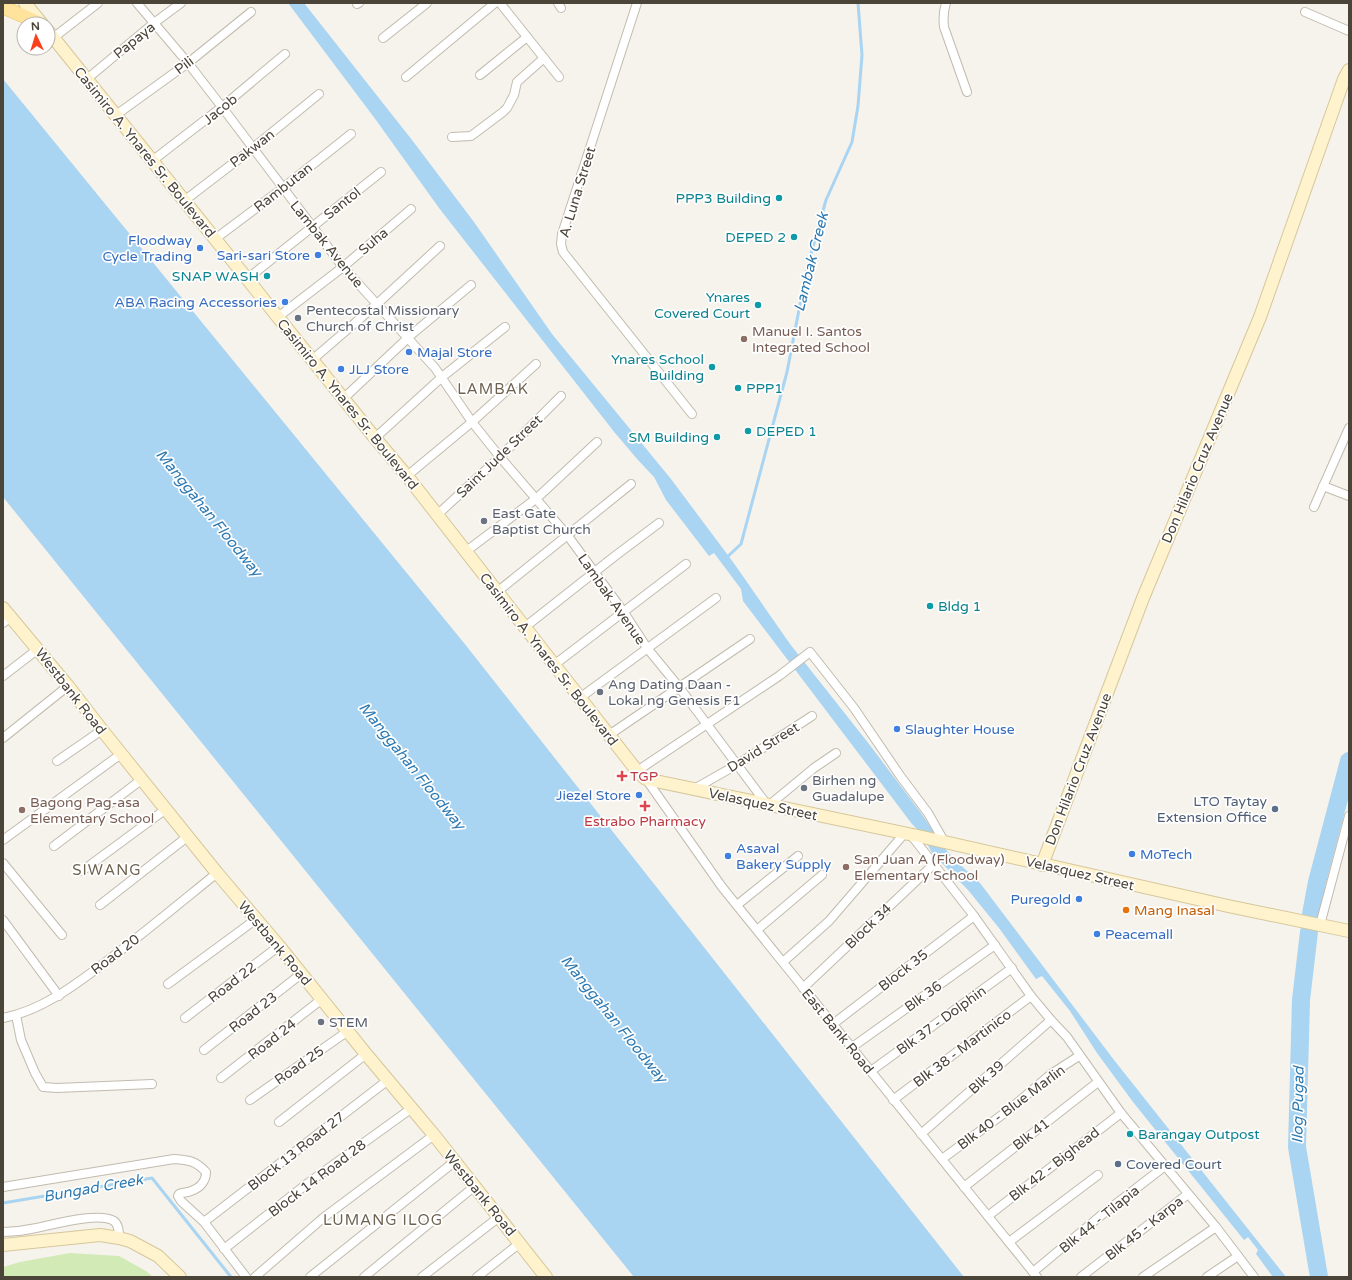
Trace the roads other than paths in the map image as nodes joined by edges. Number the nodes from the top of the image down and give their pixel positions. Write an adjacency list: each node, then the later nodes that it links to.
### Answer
1 (25, 3): 14 (street)
2 (98, 3): 16 (street)
3 (137, 3): 15 (street, Lambak Avenue)
4 (181, 3): 15 (street, Papaya)
5 (427, 3): 19 (street)
6 (496, 3): 26 (street)
7 (500, 3): 18 (street)
8 (637, 3): 56 (street, A. Luna Street)
9 (946, 3): 29 (street)
10 (3, 7): 13 (main road)
11 (251, 12): 23 (street, Pili)
12 (1305, 12): 17 (street)
13 (24, 16)
14 (36, 16)
15 (154, 23): 23 (street, Lambak Avenue); 28 (street, Papaya)
16 (56, 31)
17 (1349, 32)
18 (527, 37): 22 (street); 25 (street)
19 (383, 38)
20 (56, 40): 28 (street, Casimiro A. Ynares Sr. Boulevard)
21 (285, 54): 31 (street, Jacob)
22 (544, 58): 27 (street); 34 (street)
23 (188, 63): 31 (street, Lambak Avenue); 32 (street, Pili)
24 (1349, 70): 112 (street, Don Hilario Cruz Avenue)
25 (480, 75)
26 (406, 77)
27 (559, 77)
28 (87, 78): 32 (street, Casimiro A. Ynares Sr. Boulevard)
29 (967, 92)
30 (319, 94): 35 (street, Pakwan)
31 (222, 107): 35 (street, Lambak Avenue); 36 (street, Jacob)
32 (116, 115): 36 (street, Casimiro A. Ynares Sr. Boulevard)
33 (351, 134): 38 (street, Rambutan)
34 (452, 136)
35 (253, 148): 38 (street, Lambak Avenue); 39 (street, Pakwan)
36 (152, 161): 39 (street, Casimiro A. Ynares Sr. Boulevard)
37 (381, 172): 41 (street, Santol)
38 (283, 188): 41 (street, Lambak Avenue); 42 (street, Rambutan)
39 (184, 201): 42 (street, Casimiro A. Ynares Sr. Boulevard)
40 (411, 209): 44 (street, Suha)
41 (312, 227): 44 (street, Lambak Avenue); 45 (street, Santol)
42 (215, 239): 45 (street, Casimiro A. Ynares Sr. Boulevard)
43 (440, 246): 47 (street)
44 (343, 267): 47 (street, Lambak Avenue); 48 (street, Suha)
45 (247, 280): 48 (street, Casimiro A. Ynares Sr. Boulevard)
46 (472, 285): 50 (street)
47 (377, 304): 50 (street, Lambak Avenue); 51 (street)
48 (278, 317): 51 (street, Casimiro A. Ynares Sr. Boulevard)
49 (505, 327): 53 (street)
50 (407, 339): 53 (street, Lambak Avenue); 55 (street)
51 (312, 360): 55 (street, Casimiro A. Ynares Sr. Boulevard)
52 (536, 364): 57 (street)
53 (442, 377): 57 (street, Lambak Avenue); 59 (street)
54 (561, 396): 62 (street, Saint Jude Street)
55 (343, 399): 59 (street, Casimiro A. Ynares Sr. Boulevard)
56 (692, 414)
57 (472, 422): 62 (street, Lambak Avenue); 63 (street)
58 (1349, 428): 61 (street)
59 (375, 438): 63 (street, Casimiro A. Ynares Sr. Boulevard)
60 (597, 442): 67 (street)
61 (1345, 448): 65 (street)
62 (500, 457): 67 (street, Lambak Avenue); 69 (street, Saint Jude Street)
63 (407, 476): 69 (street, Casimiro A. Ynares Sr. Boulevard)
64 (631, 484): 71 (street)
65 (1323, 486): 66 (street); 68 (street)
66 (1349, 496)
67 (537, 498): 71 (street, Lambak Avenue); 72 (street)
68 (1314, 507)
69 (437, 515): 72 (street, Casimiro A. Ynares Sr. Boulevard)
70 (659, 523): 74 (street)
71 (568, 536): 74 (street, Lambak Avenue); 75 (street)
72 (465, 552): 75 (street, Casimiro A. Ynares Sr. Boulevard)
73 (686, 564): 77 (street)
74 (595, 572): 77 (street, Lambak Avenue); 79 (street)
75 (497, 592): 79 (street, Casimiro A. Ynares Sr. Boulevard)
76 (716, 598): 81 (street)
77 (623, 611): 81 (street, Lambak Avenue); 83 (street)
78 (6, 616): 82 (street, Westbank Road)
79 (525, 627): 83 (street, Casimiro A. Ynares Sr. Boulevard)
80 (750, 639): 86 (street)
81 (647, 648): 86 (street, Lambak Avenue); 87 (street)
82 (38, 650): 84 (street); 85 (street, Westbank Road)
83 (554, 665): 87 (street, Casimiro A. Ynares Sr. Boulevard)
84 (3, 676)
85 (68, 686): 90 (street, Westbank Road); 92 (street)
86 (679, 687): 89 (street, Lambak Avenue); 91 (street)
87 (581, 698): 91 (street, Casimiro A. Ynares Sr. Boulevard)
88 (812, 716): 96 (street, David Street)
89 (707, 725): 96 (street, Lambak Avenue); 97 (street); 107 (street)
90 (102, 730): 94 (street, Westbank Road); 95 (street)
91 (609, 735): 97 (street, Casimiro A. Ynares Sr. Boulevard)
92 (3, 738)
93 (836, 753): 101 (street)
94 (121, 754): 99 (street, Westbank Road); 106 (street)
95 (57, 761)
96 (738, 764): 100 (street, David Street); 101 (street, Lambak Avenue)
97 (637, 771): 98 (street, Casimiro A. Ynares Sr. Boulevard)
98 (646, 779): 100 (street, Velasquez Street); 117 (street, East Bank Road)
99 (141, 780): 102 (street, Westbank Road); 108 (street)
100 (694, 789): 101 (street, Velasquez Street)
101 (768, 806): 104 (street, Velasquez Street)
102 (166, 809): 105 (street, Westbank Road); 113 (street)
103 (1349, 816): 121 (street)
104 (908, 835): 107 (street, Velasquez Street); 111 (street); 127 (street)
105 (187, 837): 114 (street, Westbank Road); 116 (street)
106 (3, 840)
107 (945, 843): 112 (street, Velasquez Street)
108 (54, 846)
109 (798, 856): 117 (street)
110 (3, 863): 124 (street)
111 (933, 865): 118 (street); 131 (street, Block 34)
112 (1042, 865): 121 (street, Velasquez Street)
113 (82, 871)
114 (217, 874): 120 (street, Westbank Road); 132 (street, Road 20)
115 (822, 874): 122 (street)
116 (100, 905)
117 (737, 905): 122 (street, East Bank Road)
118 (974, 916): 125 (street); 139 (street, Block 35)
119 (3, 920): 132 (street)
120 (255, 920): 126 (street, Westbank Road); 130 (street)
121 (1320, 925): 123 (street, Velasquez Street)
122 (757, 930): 127 (street, East Bank Road)
123 (1349, 931)
124 (62, 935)
125 (995, 945): 128 (street); 141 (street, Blk 36)
126 (279, 946): 129 (street, Westbank Road); 137 (street, Road 22)
127 (783, 962): 131 (street, East Bank Road)
128 (1012, 968): 133 (street); 145 (street, Blk 37 - Dolphin)
129 (301, 974): 134 (street, Westbank Road); 142 (street, Road 23)
130 (168, 984)
131 (803, 988): 139 (street, East Bank Road)
132 (59, 996): 135 (street, Road 20)
133 (1031, 996): 138 (street); 151 (street, Blk 38 - Martinico)
134 (322, 999): 140 (street, Westbank Road); 146 (street, Road 24)
135 (16, 1015): 136 (street, Road 20); 149 (street)
136 (3, 1018)
137 (185, 1018)
138 (1051, 1020): 144 (street); 155 (street, Blk 39)
139 (832, 1024): 141 (street, East Bank Road)
140 (348, 1031): 143 (street, Westbank Road); 150 (street, Road 25)
141 (851, 1048): 145 (street, East Bank Road)
142 (204, 1050)
143 (366, 1054): 147 (street, Westbank Road); 154 (street)
144 (1079, 1056): 148 (street); 157 (street, Blk 40 - Blue Marlin)
145 (871, 1072): 151 (street, East Bank Road)
146 (221, 1078)
147 (388, 1080): 152 (street, Westbank Road); 167 (street, Block 13 Road 27)
148 (1098, 1082): 153 (street); 163 (street, Blk 41)
149 (152, 1084)
150 (250, 1100)
151 (893, 1100): 155 (street, East Bank Road)
152 (412, 1108): 156 (street, Westbank Road); 174 (street, Block 14 Road 28)
153 (1121, 1113): 159 (street); 165 (street, Blk 42 - Bighead)
154 (279, 1122)
155 (921, 1134): 157 (street, East Bank Road)
156 (434, 1135): 158 (street, Westbank Road); 180 (street)
157 (942, 1159): 163 (street, East Bank Road)
158 (454, 1162): 161 (street, Westbank Road); 181 (street)
159 (1165, 1166): 164 (street); 176 (street, Blk 44 - Tilapia)
160 (1098, 1175): 171 (street)
161 (475, 1186): 166 (street, Westbank Road); 182 (street)
162 (3, 1187): 167 (street)
163 (964, 1187): 165 (street, East Bank Road)
164 (1188, 1194): 168 (street); 185 (street, Blk 45 - Karpa)
165 (988, 1216): 171 (street, East Bank Road)
166 (499, 1217): 172 (street, Westbank Road); 183 (street)
167 (204, 1222): 174 (street)
168 (1216, 1227): 175 (street); 186 (street)
169 (3, 1232): 170 (street)
170 (120, 1238): 173 (street); 178 (street)
171 (1008, 1242): 176 (street, East Bank Road)
172 (520, 1243): 177 (street, Westbank Road); 184 (street)
173 (3, 1245)
174 (224, 1249): 179 (street)
175 (1238, 1256): 187 (street); 188 (street)
176 (1035, 1274)
177 (542, 1275)
178 (180, 1277)
179 (246, 1277)
180 (255, 1277)
181 (310, 1277)
182 (364, 1277)
183 (422, 1277)
184 (478, 1277)
185 (1082, 1277)
186 (1143, 1277)
187 (1207, 1277)
188 (1254, 1277)

